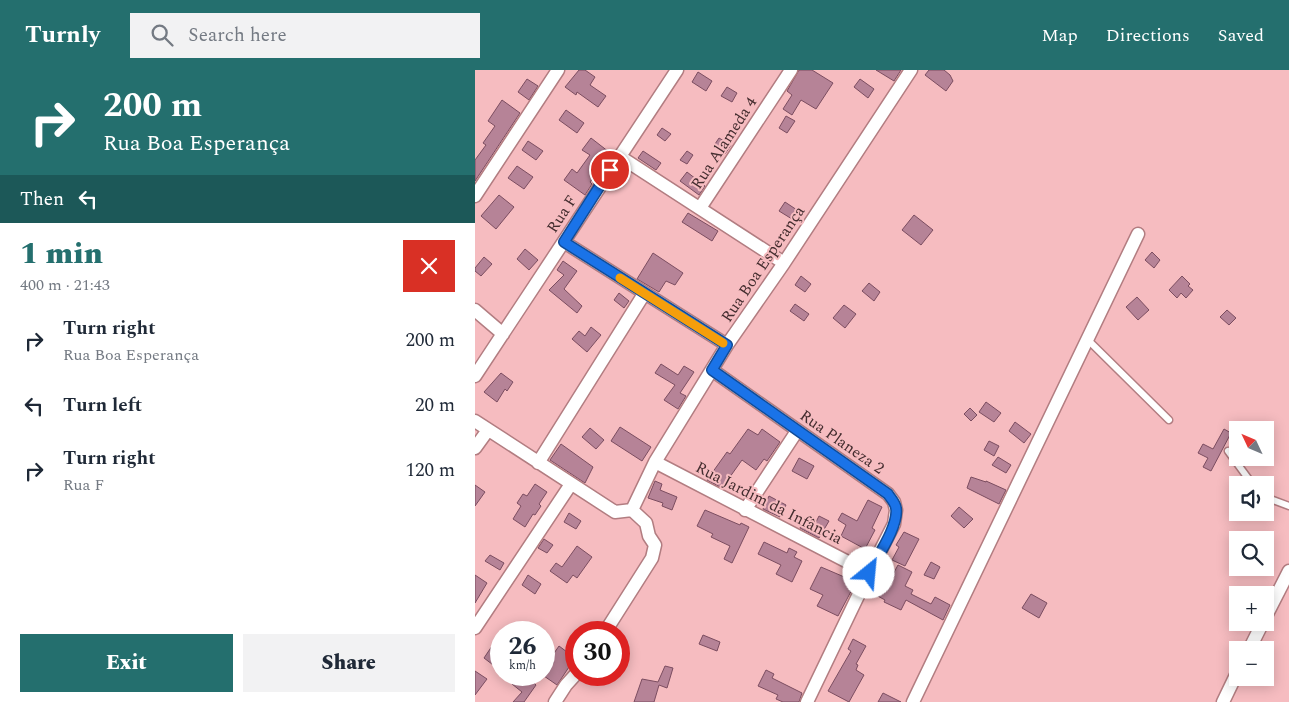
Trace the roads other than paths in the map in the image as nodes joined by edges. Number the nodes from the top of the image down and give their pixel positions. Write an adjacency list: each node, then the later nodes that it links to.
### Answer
1 (558, 70): 6 (street)
2 (677, 70): 5 (street, Rua F)
3 (791, 70): 7 (street, Rua Alameda 4)
4 (911, 70): 10 (street, Rua Boa Esperança)
5 (619, 156): 7 (street); 9 (street, Rua F)
6 (475, 196)
7 (700, 208): 10 (street)
8 (1138, 234): 14 (street)
9 (564, 242): 11 (street); 13 (street, Rua F)
10 (784, 263): 15 (street, Rua Boa Esperança)
11 (644, 294): 15 (street); 25 (street)
12 (475, 310): 13 (street)
13 (503, 334): 17 (street, Rua F)
14 (1088, 340): 18 (lane); 41 (street)
15 (727, 345): 16 (street, Rua Boa Esperança)
16 (712, 370): 21 (street, Rua Planeza 2); 24 (street, Rua Boa Esperança)
17 (475, 376)
18 (1169, 420)
19 (475, 421): 20 (street)
20 (488, 430): 22 (street); 25 (street)
21 (797, 431): 31 (street); 33 (street, Rua Planeza 2)
22 (475, 448)
23 (1228, 450): 26 (lane)
24 (655, 462): 30 (street, Rua Boa Esperança); 31 (street, Rua Jardim da Infância)
25 (538, 463): 27 (street)
26 (1247, 476)
27 (571, 484): 30 (street); 36 (street)
28 (1274, 500): 29 (lane)
29 (1289, 506)
30 (632, 510): 35 (street)
31 (745, 510): 33 (street, Rua Jardim da Infância)
32 (1289, 571): 34 (street)
33 (869, 573): 40 (street, Rua Planeza 2)
34 (1274, 600)
35 (612, 621)
36 (475, 628)
37 (565, 686): 39 (street)
38 (1231, 686): 42 (street)
39 (555, 702)
40 (807, 702)
41 (913, 702)
42 (1223, 702)

